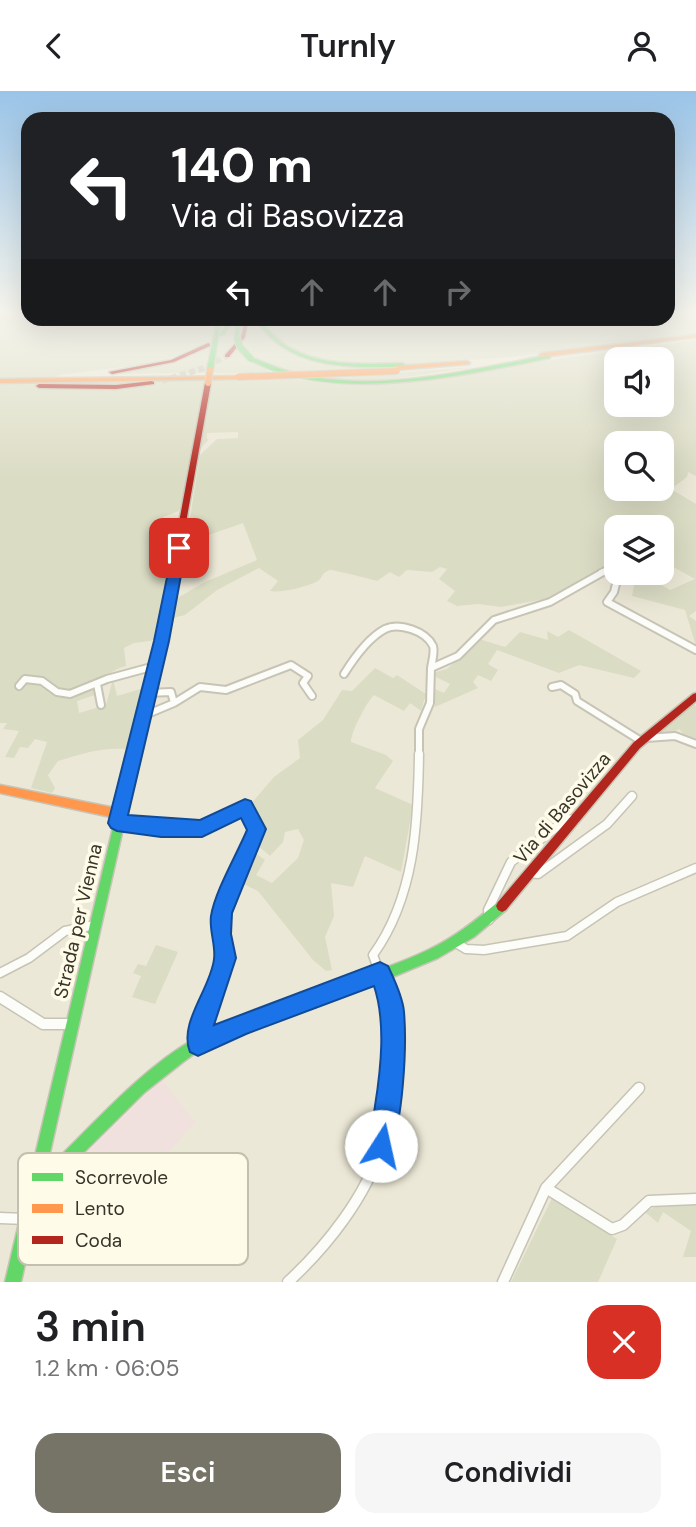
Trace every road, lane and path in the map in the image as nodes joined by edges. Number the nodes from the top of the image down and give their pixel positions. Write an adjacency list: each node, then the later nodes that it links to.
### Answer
1 (122, 369): 6 (main road)
2 (210, 369): 14 (main road, Strada per Vienna, bridge)
3 (267, 369): 5 (main road, bridge)
4 (385, 369): 7 (main road, bridge)
5 (474, 369)
6 (71, 376): 7 (main road); 8 (main road)
7 (238, 376): 8 (main road)
8 (58, 377): 9 (main road)
9 (0, 381): 10 (main road)
10 (162, 381)
11 (604, 571): 15 (street)
12 (615, 585): 13 (street)
13 (696, 650)
14 (155, 666): 17 (street); 20 (main road, Strada per Vienna)
15 (431, 668): 16 (street); 38 (street)
16 (344, 674)
17 (97, 684): 18 (street); 24 (street)
18 (19, 686)
19 (552, 687): 26 (street)
20 (148, 694): 23 (street); 25 (main road, Strada per Vienna)
21 (312, 696): 23 (street)
22 (696, 696): 26 (main road, Via di Basovizza)
23 (174, 703): 25 (street)
24 (102, 705)
25 (143, 716): 30 (main road, Strada per Vienna)
26 (643, 740): 27 (street); 31 (main road, Via di Basovizza)
27 (696, 744)
28 (2, 792): 30 (main road)
29 (632, 796): 33 (street)
30 (118, 818): 35 (main road, Strada per Vienna); 41 (street)
31 (575, 820): 33 (main road, Via di Basovizza); 34 (street)
32 (696, 868): 36 (street)
33 (530, 873): 34 (main road, Via di Basovizza)
34 (489, 921): 36 (main road, Via di Basovizza)
35 (95, 925): 37 (street); 40 (main road, Strada per Vienna)
36 (456, 943): 38 (main road, Via di Basovizza)
37 (0, 973)
38 (380, 973): 41 (main road, Via di Basovizza); 51 (street)
39 (0, 997): 40 (street)
40 (73, 1024): 43 (main road, Strada per Vienna)
41 (198, 1044): 44 (main road, Via di Basovizza)
42 (639, 1088): 45 (street)
43 (44, 1153)
44 (74, 1153)
45 (546, 1188): 46 (street); 52 (street)
46 (696, 1199)
47 (0, 1218): 48 (street)
48 (18, 1219)
49 (18, 1261): 50 (main road, Strada per Vienna)
50 (13, 1282)
51 (288, 1282)
52 (503, 1282)

